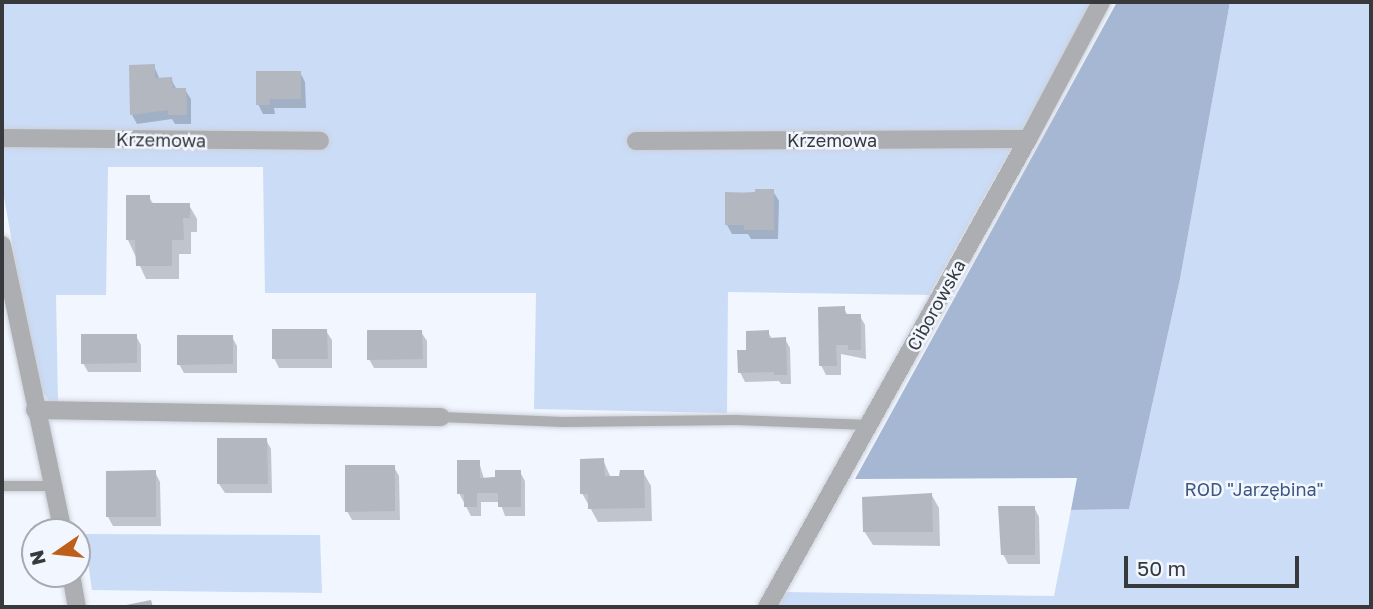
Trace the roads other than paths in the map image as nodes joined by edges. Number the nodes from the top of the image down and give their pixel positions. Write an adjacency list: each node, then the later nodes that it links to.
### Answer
1 (1101, 2): 3 (street, Ciborowska)
2 (2, 138): 4 (street, Krzemowa)
3 (1028, 139): 5 (street, Krzemowa); 9 (street, Ciborowska)
4 (320, 141)
5 (636, 141)
6 (2, 244): 7 (street)
7 (35, 410): 8 (street); 11 (street)
8 (441, 417): 9 (lane)
9 (869, 425): 15 (street, Ciborowska)
10 (2, 486): 11 (lane)
11 (53, 486): 12 (street)
12 (60, 518)
13 (74, 588): 14 (street)
14 (77, 607)
15 (767, 607)

